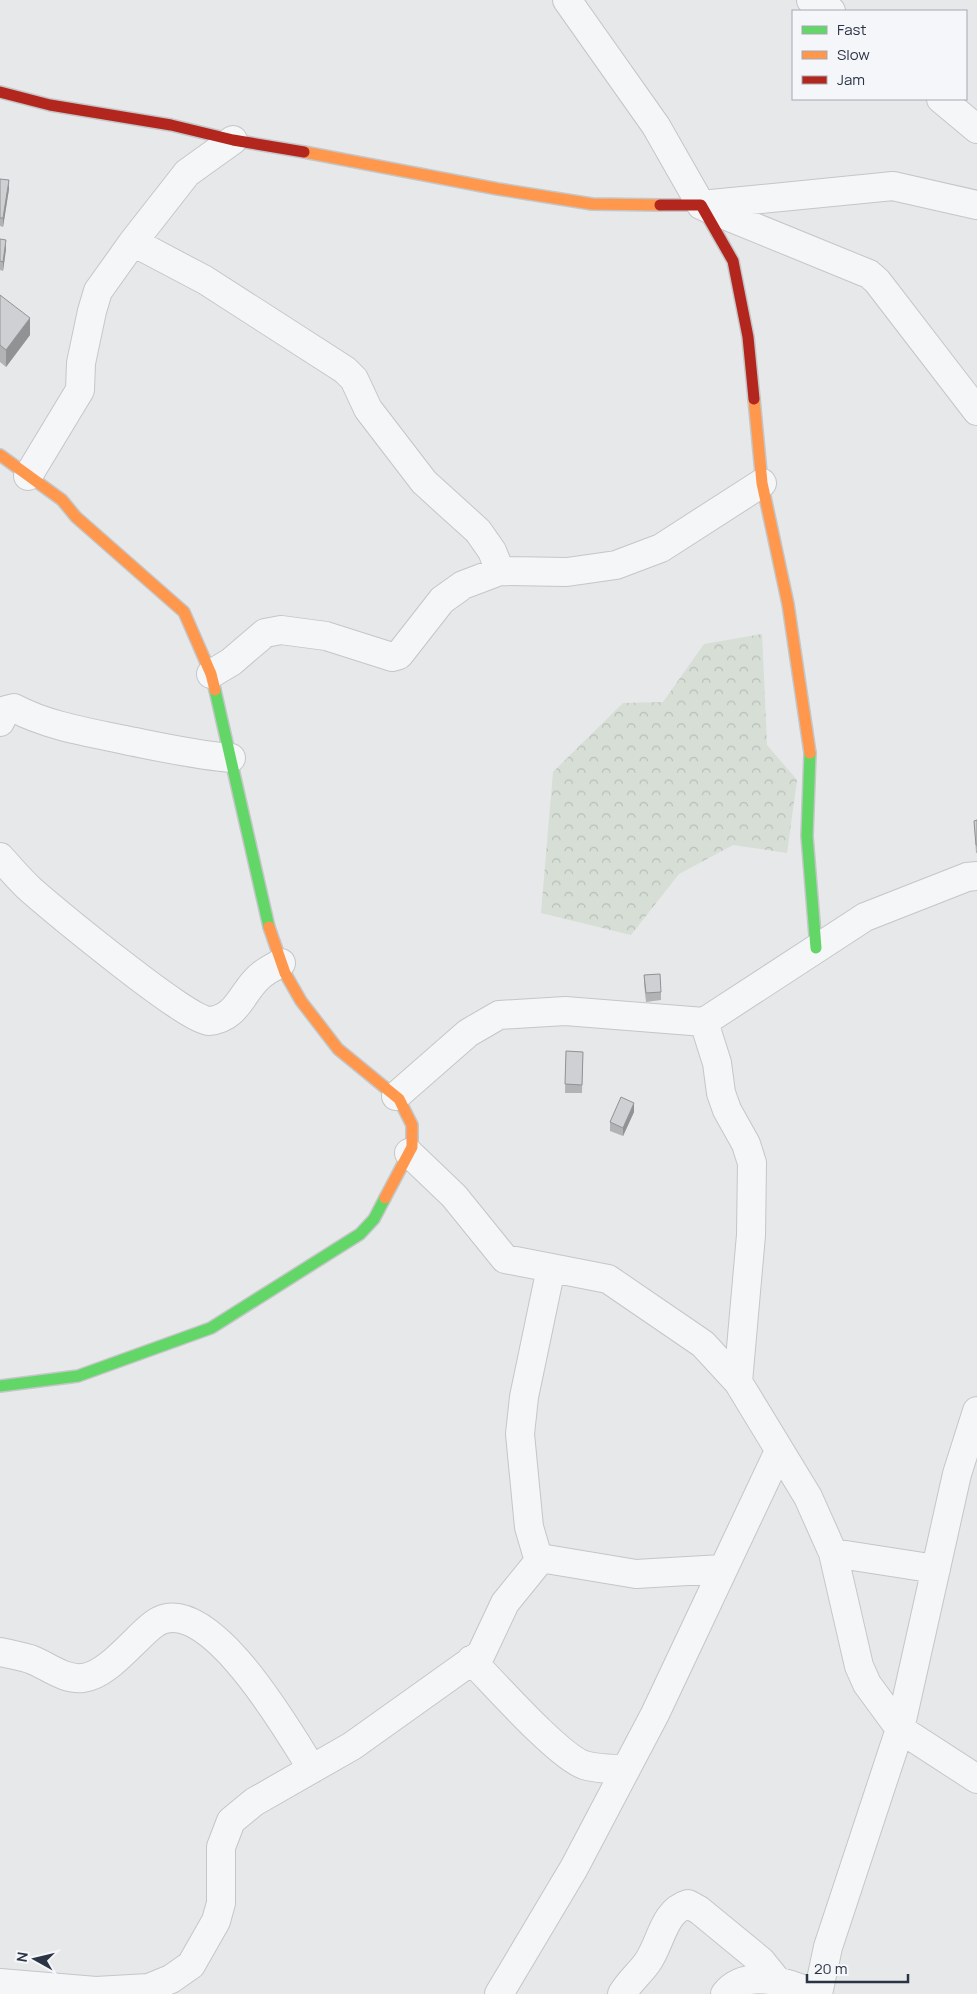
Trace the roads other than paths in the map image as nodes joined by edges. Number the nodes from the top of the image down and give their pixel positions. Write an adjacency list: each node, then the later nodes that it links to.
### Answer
1 (567, 0): 8 (street)
2 (811, 0): 3 (street)
3 (829, 10)
4 (0, 92): 7 (street)
5 (942, 100): 6 (street)
6 (977, 129)
7 (234, 140): 8 (street); 10 (street)
8 (701, 205): 9 (street); 11 (street); 14 (street)
9 (977, 205)
10 (133, 242): 13 (street); 15 (street)
11 (977, 411)
12 (0, 455): 13 (street)
13 (28, 476): 16 (street)
14 (762, 483): 15 (street); 21 (street)
15 (500, 571): 16 (street)
16 (211, 674): 18 (street)
17 (0, 722): 18 (street)
18 (231, 758): 22 (street)
19 (0, 857): 22 (street)
20 (977, 876): 21 (street)
21 (816, 948): 23 (street)
22 (281, 963): 24 (street)
23 (704, 1022): 24 (street); 27 (street)
24 (396, 1096): 25 (street)
25 (410, 1154): 26 (street); 28 (street)
26 (551, 1268): 27 (street); 32 (street)
27 (738, 1382): 30 (street)
28 (0, 1386)
29 (975, 1422): 34 (street)
30 (779, 1451): 31 (street); 33 (street)
31 (833, 1553): 34 (street); 37 (street)
32 (539, 1561): 33 (street); 36 (street)
33 (722, 1569): 39 (street)
34 (936, 1570): 37 (street)
35 (0, 1652): 38 (street)
36 (471, 1660): 38 (street); 39 (street)
37 (900, 1729): 40 (street); 48 (street)
38 (312, 1769): 43 (street)
39 (626, 1769): 44 (street)
40 (977, 1780)
41 (778, 1982): 45 (street); 46 (street); 47 (street)
42 (0, 1983): 43 (street)
43 (154, 1991)
44 (499, 1994)
45 (622, 1994)
46 (725, 1994)
47 (814, 1994)
48 (818, 1994)

